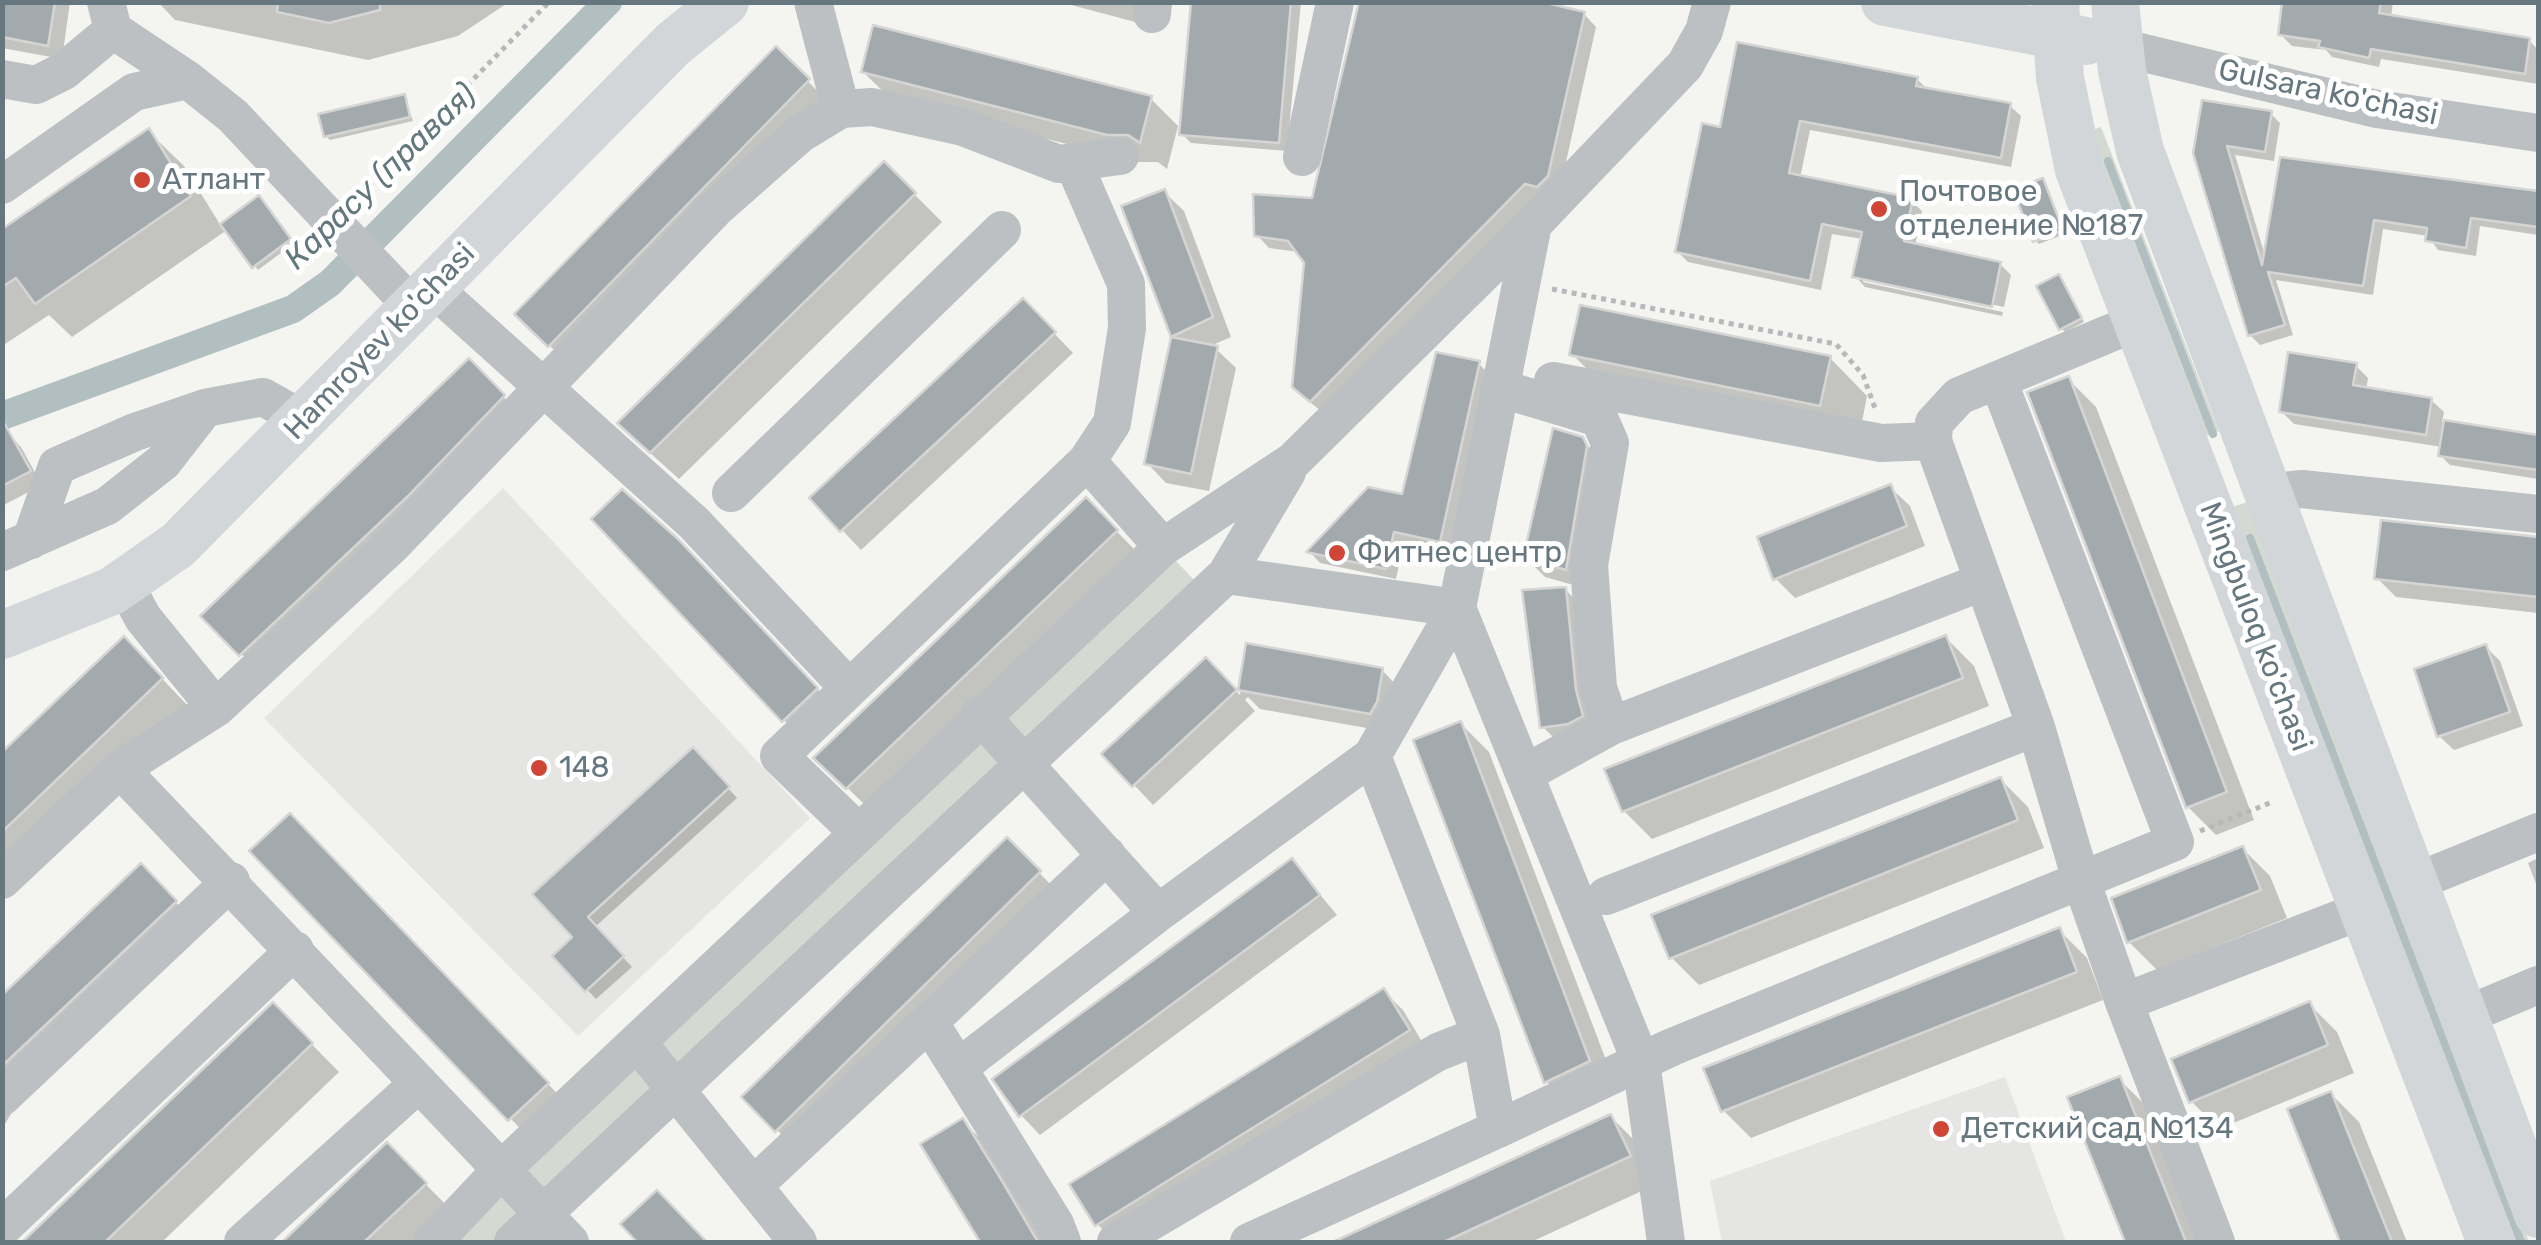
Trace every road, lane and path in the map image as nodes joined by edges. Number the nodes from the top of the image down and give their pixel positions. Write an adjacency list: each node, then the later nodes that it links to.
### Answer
1 (549, 2): 19 (path)
2 (726, 2): 22 (main road, Hamroyev ko'chasi)
3 (813, 2): 12 (street)
4 (1335, 2): 15 (street)
5 (1712, 2): 18 (street)
6 (1886, 2): 8 (main road)
7 (109, 16): 10 (street); 11 (street)
8 (2056, 19): 9 (main road); 23 (main road, Mingbuloq ko'chasi)
9 (2117, 25): 13 (street, Gulsara ko'chasi); 35 (main road, Mingbuloq ko'chasi)
10 (2, 79)
11 (188, 80): 17 (street); 19 (street)
12 (841, 109): 16 (street); 26 (street)
13 (2538, 133)
14 (1120, 156): 16 (street)
15 (1302, 157)
16 (1073, 162): 32 (street)
17 (2, 185)
18 (1533, 224): 21 (street); 33 (street)
19 (340, 229): 22 (street)
20 (1002, 230): 34 (street)
21 (1520, 284): 27 (street); 31 (path)
22 (423, 298): 26 (street); 29 (main road, Hamroyev ko'chasi)
23 (2137, 322): 25 (street); 37 (main road, Mingbuloq ko'chasi)
24 (1553, 380): 31 (street)
25 (1998, 380): 30 (street); 57 (street)
26 (546, 386): 45 (street); 46 (street)
27 (1500, 388): 43 (street); 48 (street)
28 (205, 408): 29 (street); 38 (street); 38 (street)
29 (304, 420): 41 (main road, Hamroyev ko'chasi)
30 (1933, 441): 31 (street); 42 (street)
31 (1881, 443)
32 (1087, 461): 39 (street); 45 (street)
33 (1293, 461): 39 (street); 40 (street)
34 (731, 492)
35 (2272, 508): 36 (street); 37 (main road); 62 (main road, Mingbuloq ko'chasi)
36 (2538, 514)
37 (2222, 542): 64 (main road, Mingbuloq ko'chasi)
38 (16, 546)
39 (1163, 547): 47 (street)
40 (1226, 574): 43 (street); 51 (street)
41 (124, 582): 44 (main road, Hamroyev ko'chasi); 46 (street)
42 (1982, 582): 48 (street); 49 (street)
43 (1458, 608): 50 (street); 53 (street)
44 (2, 636)
45 (848, 686): 55 (street)
46 (216, 708): 52 (street)
47 (980, 715): 51 (street); 55 (street)
48 (1610, 726): 53 (street)
49 (2036, 726): 61 (street); 63 (street)
50 (1372, 756): 65 (street); 71 (street)
51 (1023, 763): 58 (street); 76 (street)
52 (120, 770): 59 (street); 60 (street)
53 (1524, 774): 73 (street)
54 (2272, 802): 57 (path)
55 (858, 832): 72 (street)
56 (2538, 832): 62 (street)
57 (2174, 842): 61 (street)
58 (1107, 854): 65 (street); 70 (street)
59 (2, 880)
60 (231, 880): 66 (street); 77 (street)
61 (2082, 880): 68 (street); 73 (street)
62 (2413, 883): 69 (main road, Mingbuloq ko'chasi)
63 (1606, 896)
64 (2363, 910): 68 (street); 94 (main road, Mingbuloq ko'chasi)
65 (1158, 913): 74 (street)
66 (295, 950): 75 (street); 83 (street)
67 (2538, 985): 69 (street)
68 (2124, 1002): 93 (street)
69 (2464, 1016): 81 (main road, Mingbuloq ko'chasi)
70 (928, 1022): 74 (street); 80 (street)
71 (1482, 1035): 78 (street); 90 (street)
72 (638, 1043): 76 (street); 79 (street)
73 (1641, 1062): 78 (street); 92 (street)
74 (958, 1068): 89 (street)
75 (418, 1083): 79 (street); 84 (street)
76 (676, 1086): 80 (street); 82 (street)
77 (2, 1097)
78 (1498, 1130): 91 (street)
79 (501, 1170): 82 (street); 85 (street)
80 (753, 1186): 88 (street)
81 (2534, 1187)
82 (543, 1213): 86 (street); 87 (street)
83 (2, 1228)
84 (243, 1242)
85 (433, 1242)
86 (513, 1242)
87 (570, 1242)
88 (798, 1242)
89 (1062, 1242)
90 (1116, 1242)
91 (1250, 1242)
92 (1666, 1242)
93 (2216, 1242)
94 (2491, 1242)

